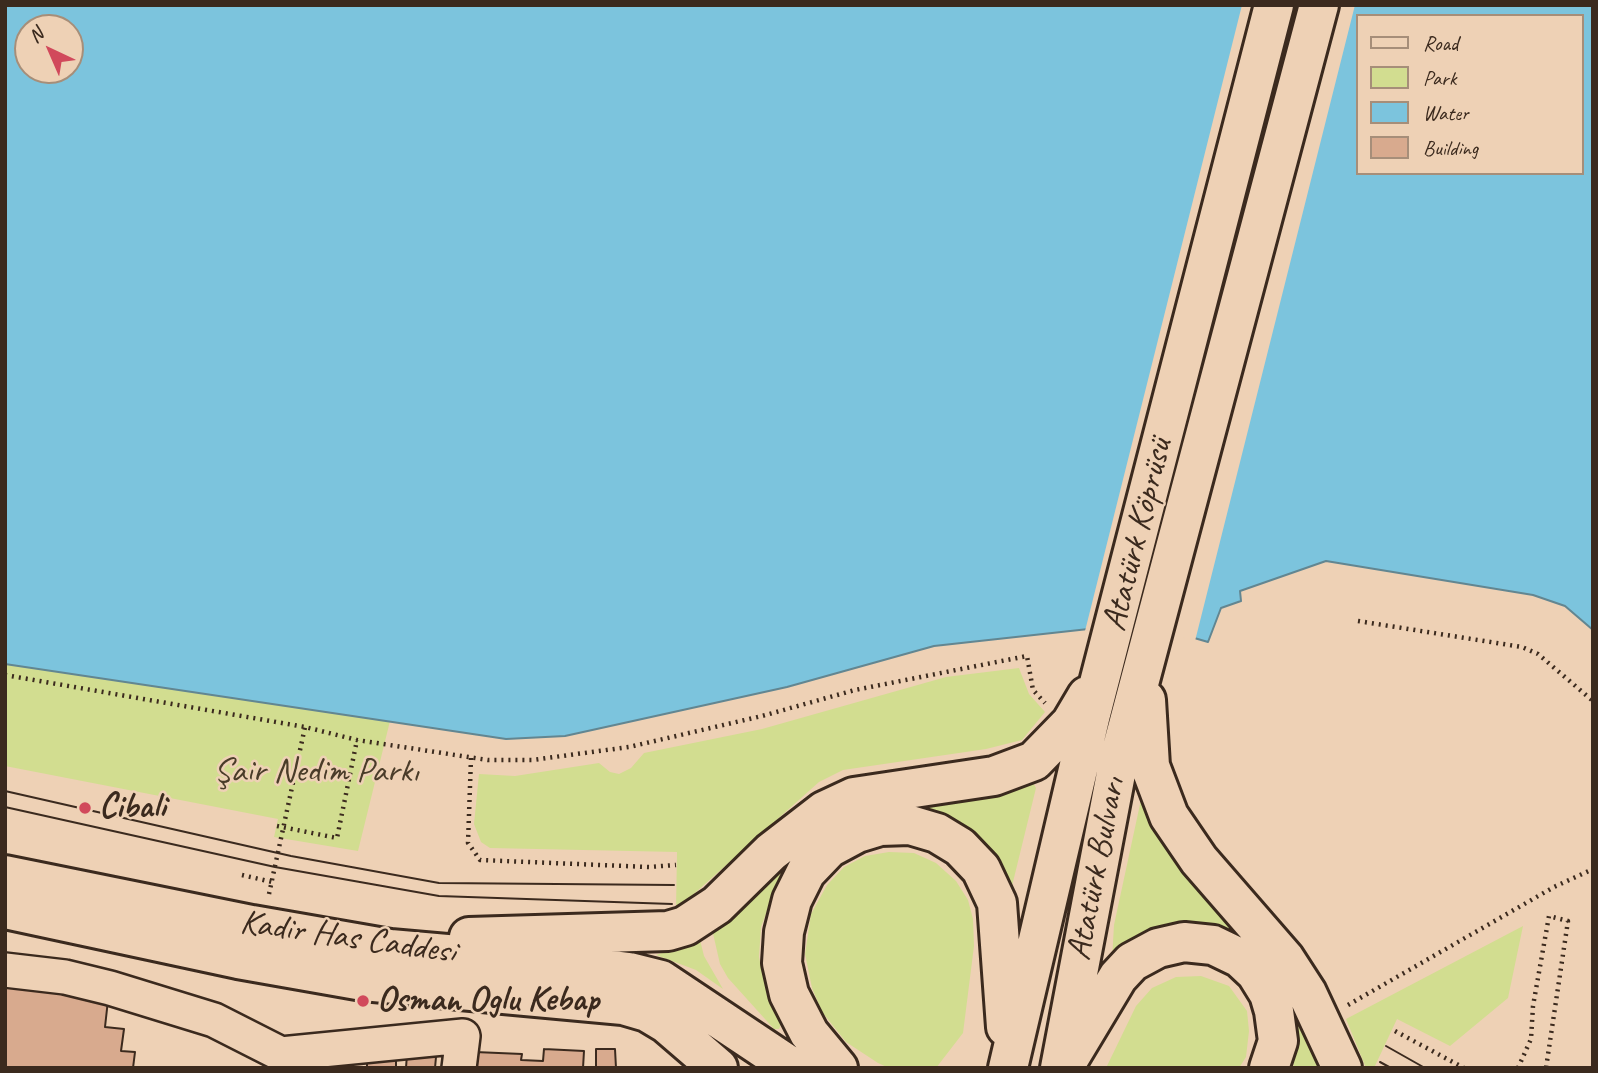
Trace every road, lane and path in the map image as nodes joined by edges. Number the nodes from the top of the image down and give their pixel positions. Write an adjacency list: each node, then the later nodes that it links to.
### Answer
1 (1274, 5): 4 (main road, Atatürk Köprüsü)
2 (1319, 5): 5 (main road, Atatürk Köprüsü)
3 (1358, 621): 7 (path)
4 (1105, 664): 19 (main road); 26 (main road, Atatürk Köprüsü)
5 (1144, 674): 30 (main road, Atatürk Bulvarı); 32 (main road)
6 (5, 675): 9 (path)
7 (1593, 701)
8 (1047, 705): 11 (path)
9 (304, 727): 10 (path); 13 (path)
10 (357, 740): 11 (path); 13 (path)
11 (471, 758): 14 (path)
12 (277, 826): 13 (path)
13 (284, 827): 17 (path)
14 (676, 866)
15 (1593, 869): 21 (path)
16 (5, 875): 19 (main road, Kadir Has Caddesi)
17 (242, 875)
18 (5, 909): 24 (main road, Kadir Has Caddesi)
19 (390, 949): 28 (main road, Kadir Has Caddesi)
20 (5, 970): 25 (street)
21 (1347, 1006)
22 (1395, 1031): 33 (path)
23 (461, 1052): 25 (street)
24 (689, 1052): 27 (main road, Kadir Has Caddesi)
25 (280, 1061)
26 (1008, 1067): 29 (main road)
27 (718, 1068)
28 (793, 1068)
29 (838, 1068)
30 (1062, 1068): 31 (main road)
31 (1269, 1068)
32 (1342, 1068)
33 (1464, 1068)
34 (1518, 1068): 35 (path)
35 (1546, 1068)

